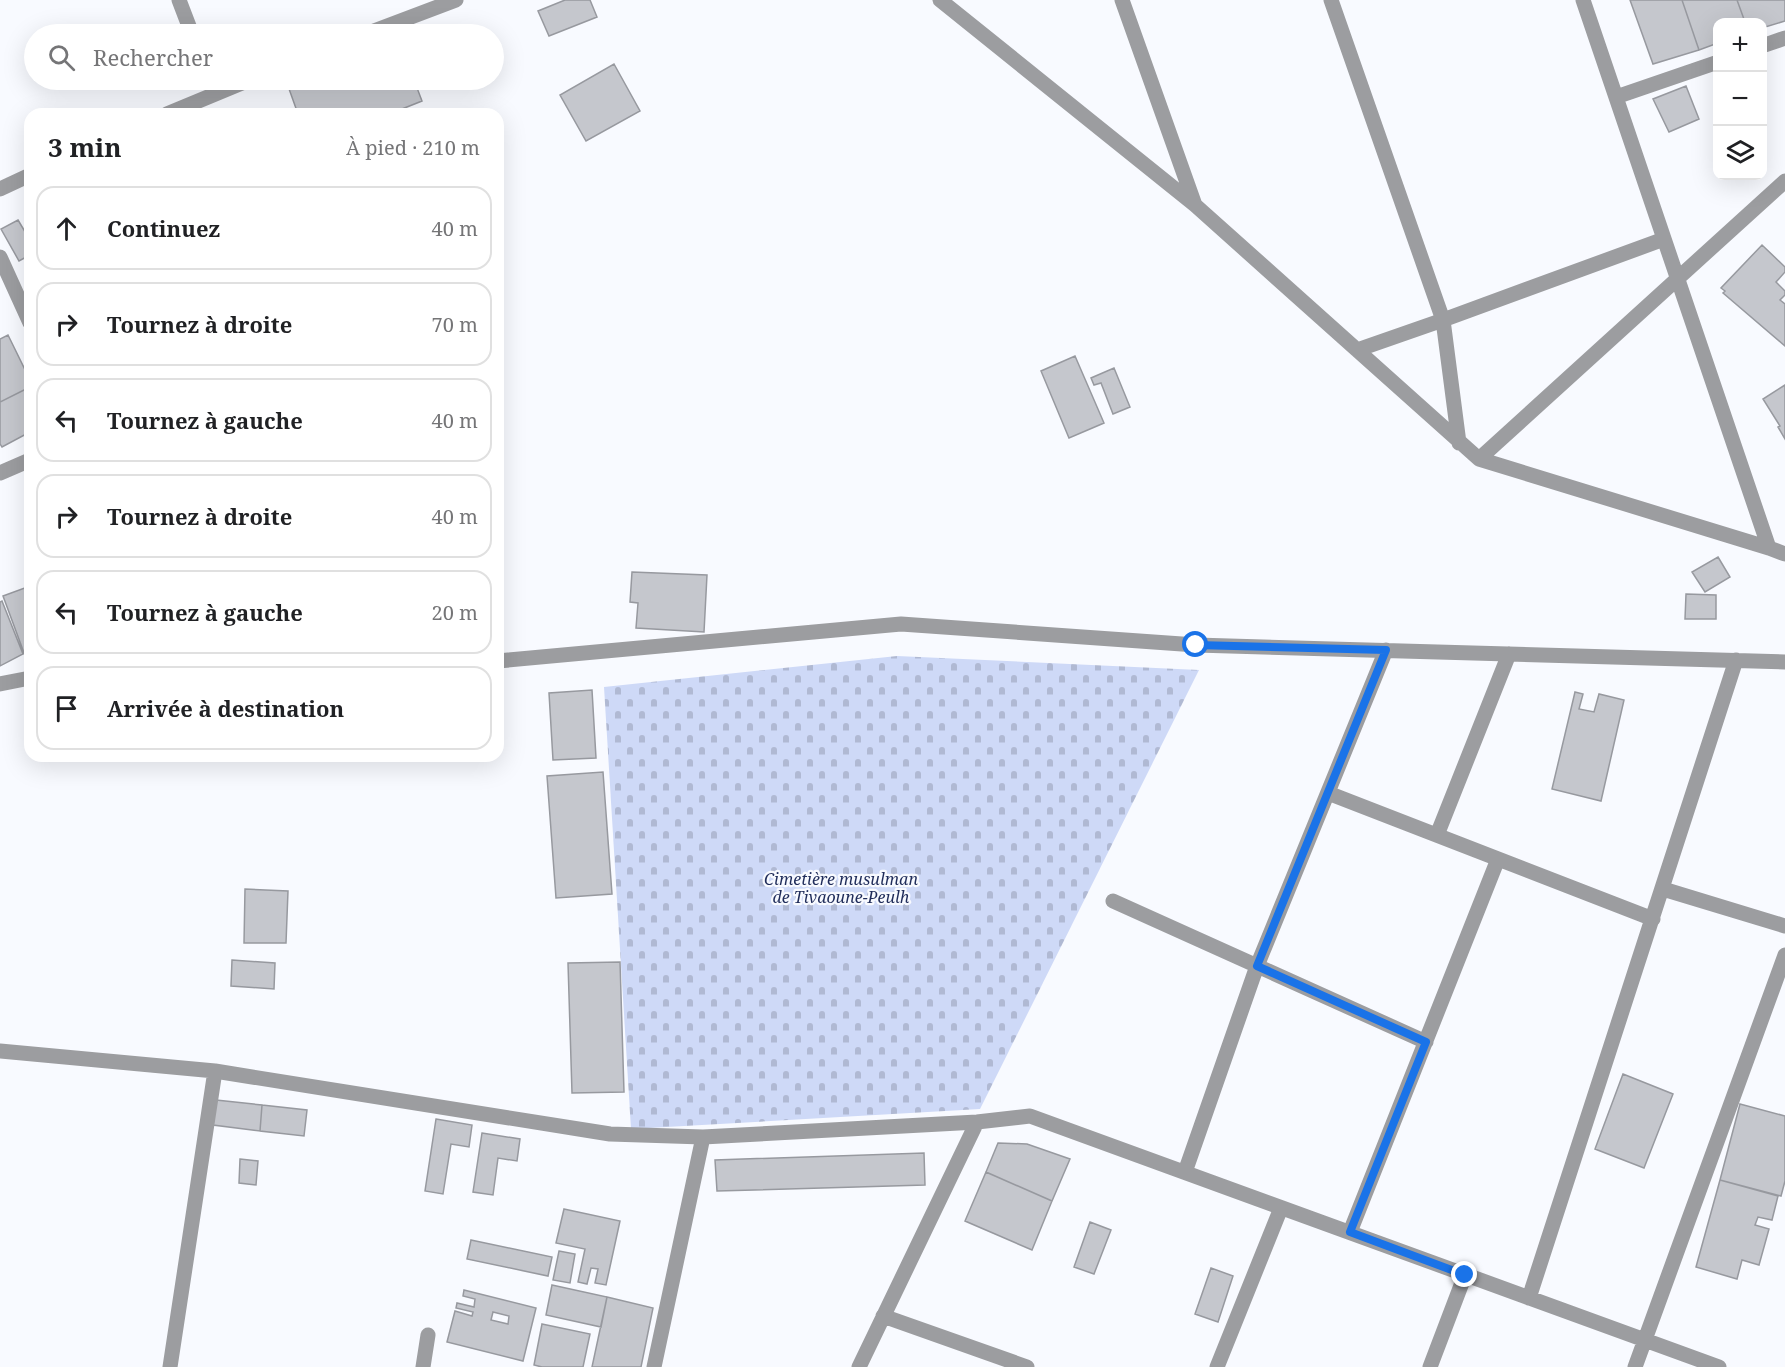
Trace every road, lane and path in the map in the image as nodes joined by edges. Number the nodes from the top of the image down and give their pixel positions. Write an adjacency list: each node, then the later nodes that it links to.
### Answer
1 (179, 0): 7 (street)
2 (456, 0): 8 (street)
3 (940, 0): 18 (street)
4 (1122, 0): 18 (street)
5 (1331, 0): 23 (street)
6 (1583, 0): 13 (street)
7 (188, 24)
8 (392, 24)
9 (1785, 38): 10 (street)
10 (1767, 44)
11 (1713, 64): 13 (street)
12 (205, 90): 14 (street)
13 (1616, 97): 19 (street)
14 (176, 108)
15 (24, 179): 17 (street)
16 (1785, 181): 21 (street)
17 (0, 189)
18 (1195, 205): 24 (street)
19 (1664, 239): 21 (street); 23 (street)
20 (0, 257): 22 (street)
21 (1678, 279): 26 (street); 29 (street)
22 (24, 310)
23 (1443, 321): 24 (street); 25 (street)
24 (1357, 350): 25 (street)
25 (1460, 443): 26 (street)
26 (1479, 459): 29 (street)
27 (24, 463): 28 (street)
28 (0, 473)
29 (1769, 548): 30 (street)
30 (1785, 554)
31 (1386, 650): 32 (street); 33 (street); 38 (street)
32 (1509, 654): 34 (street); 39 (street)
33 (504, 660)
34 (1736, 660): 35 (street); 41 (street)
35 (1785, 662)
36 (24, 679): 37 (street)
37 (0, 684)
38 (1328, 793): 39 (street); 46 (street)
39 (1437, 835): 40 (street)
40 (1498, 859): 43 (street); 47 (street)
41 (1663, 889): 43 (street); 44 (street)
42 (1113, 901): 46 (street)
43 (1653, 919): 56 (street)
44 (1785, 926)
45 (1785, 955): 59 (street)
46 (1257, 966): 47 (street); 52 (street)
47 (1426, 1042): 54 (street)
48 (0, 1051): 49 (street)
49 (215, 1071): 51 (street); 60 (street)
50 (977, 1122): 51 (street); 52 (street); 57 (street)
51 (703, 1137): 62 (street)
52 (1185, 1172): 53 (street)
53 (1281, 1208): 54 (street); 65 (street)
54 (1350, 1232): 55 (street)
55 (1465, 1275): 56 (street); 66 (street)
56 (1529, 1298): 59 (street)
57 (883, 1316): 63 (street); 64 (street)
58 (428, 1335): 61 (street)
59 (1645, 1340): 67 (street); 68 (street)
60 (170, 1367)
61 (423, 1367)
62 (654, 1367)
63 (859, 1367)
64 (1027, 1367)
65 (1217, 1367)
66 (1430, 1367)
67 (1635, 1367)
68 (1719, 1367)

